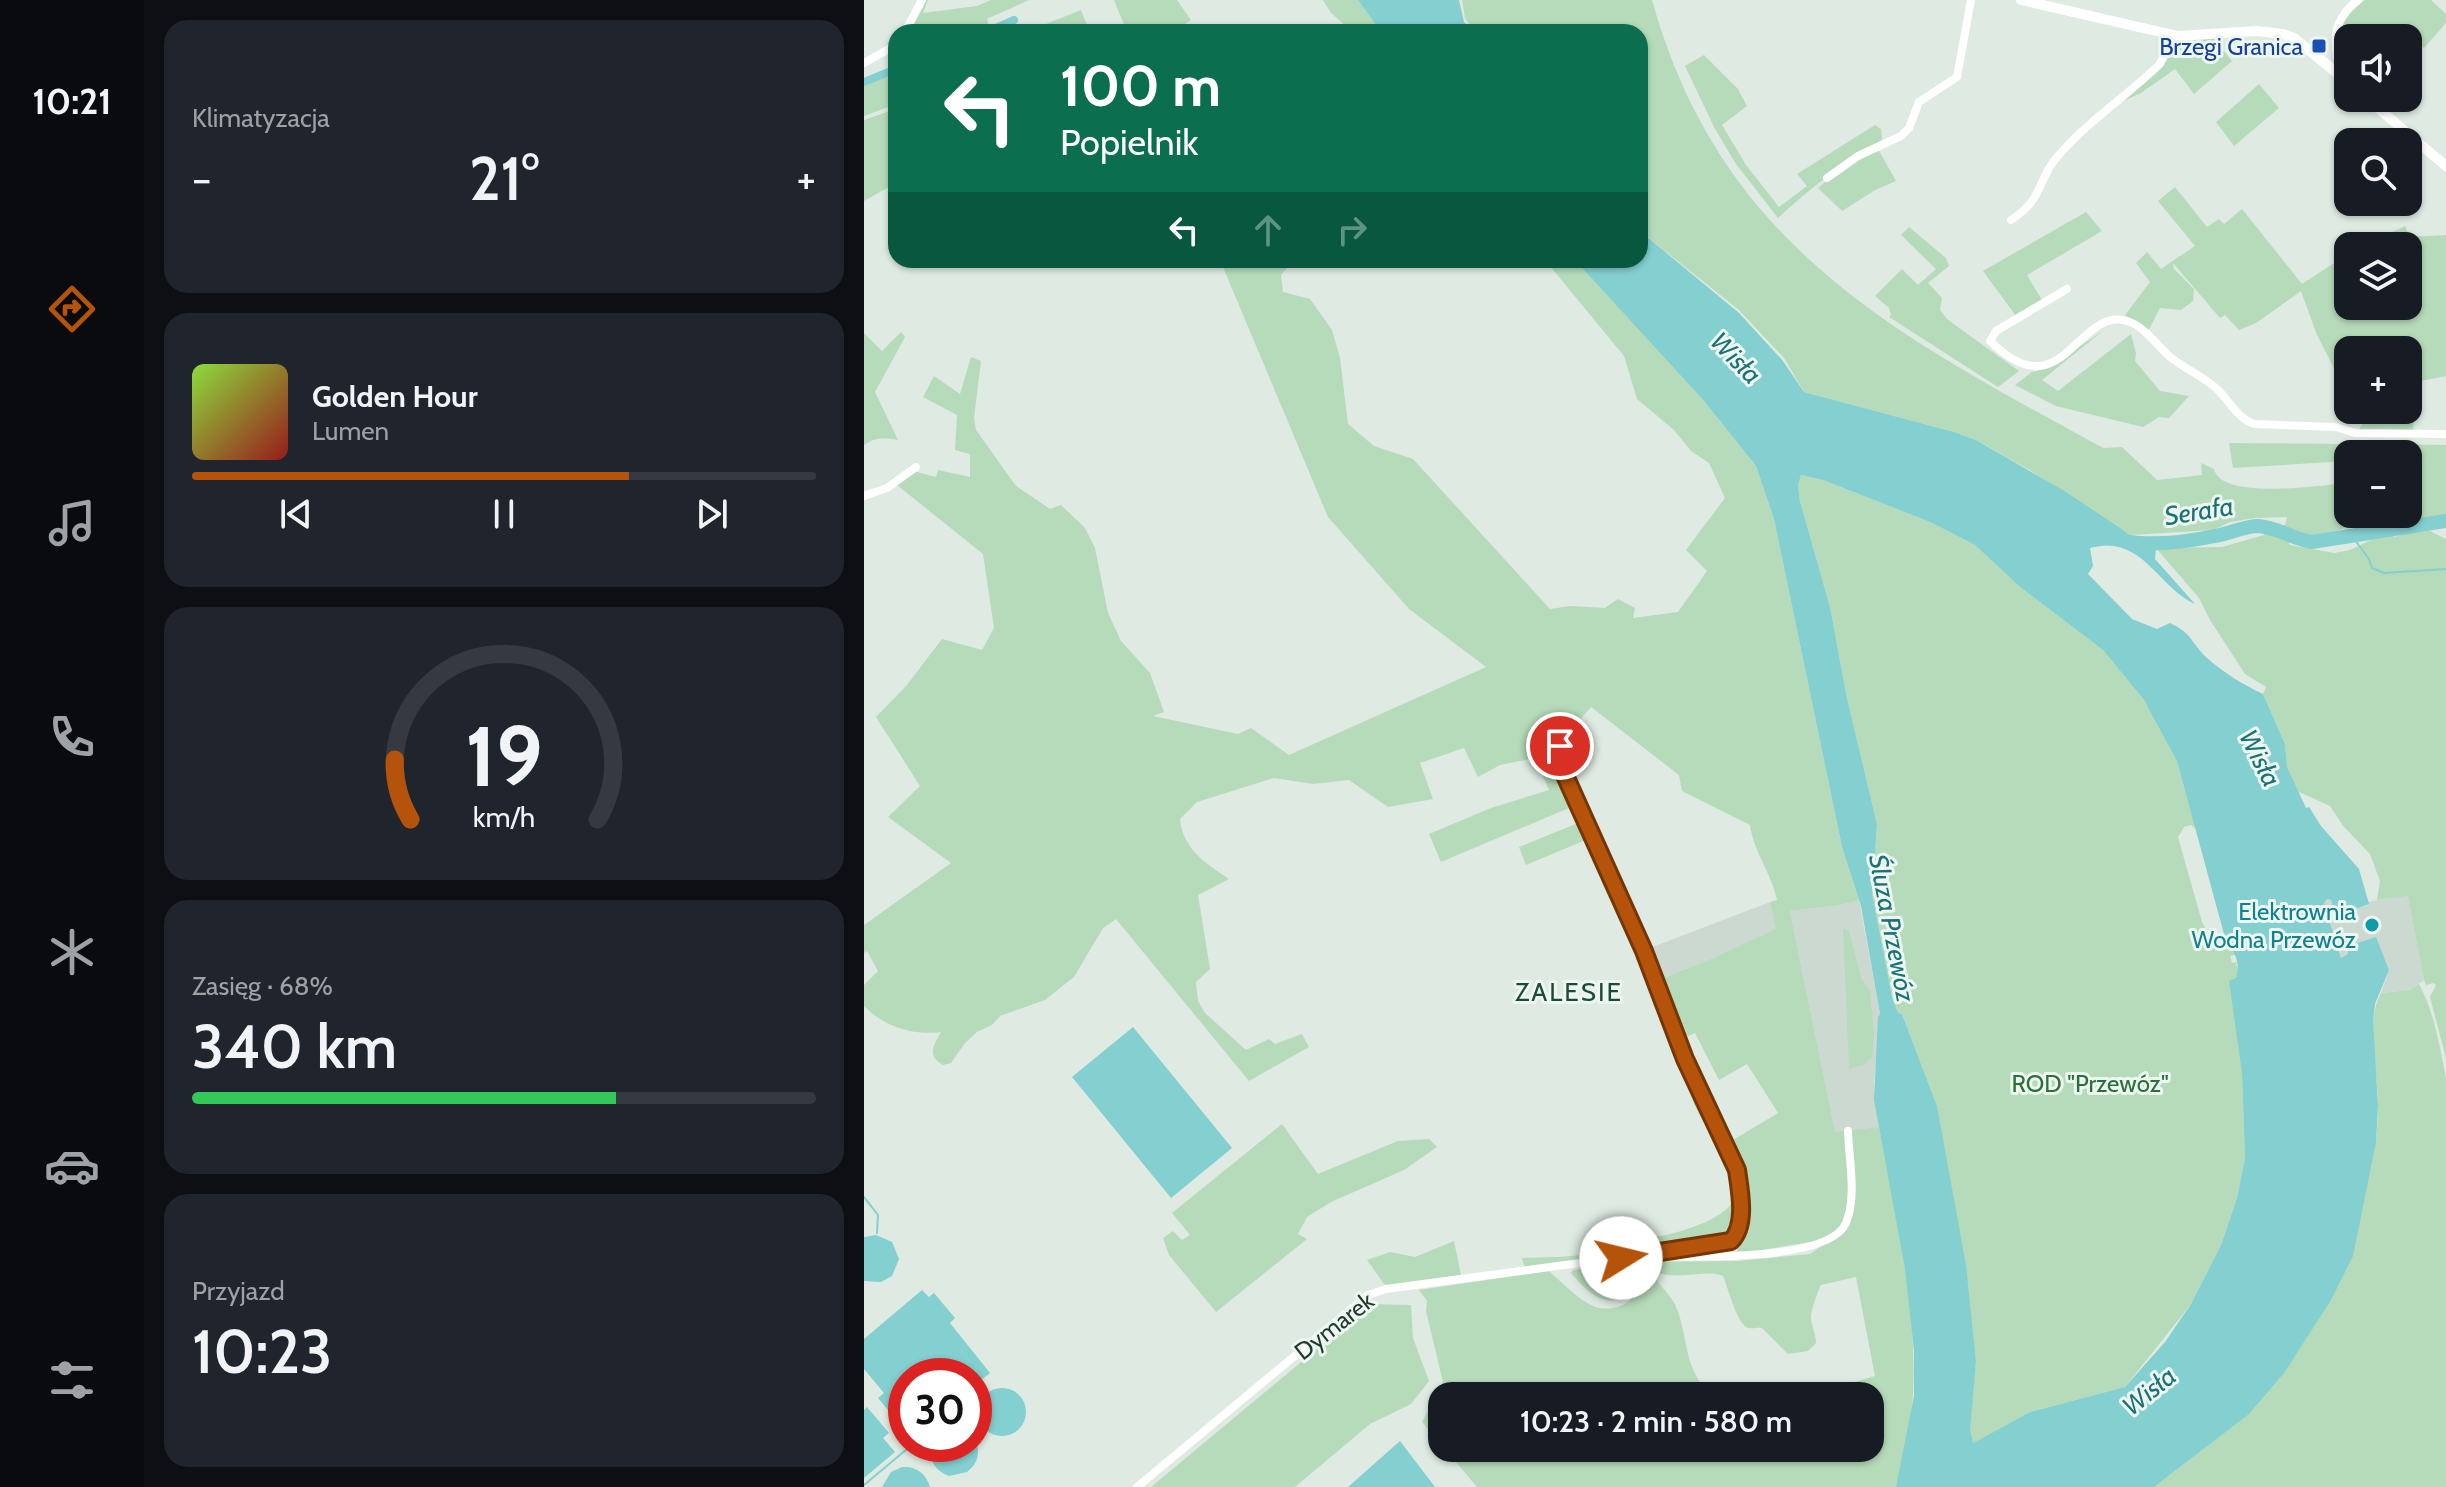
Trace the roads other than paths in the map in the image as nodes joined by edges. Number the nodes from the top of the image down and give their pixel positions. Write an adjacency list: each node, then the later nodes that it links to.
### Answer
1 (922, 0): 5 (street)
2 (1971, 0): 13 (street)
3 (2021, 0): 7 (street)
4 (2358, 0): 6 (street)
5 (909, 24)
6 (2338, 24)
7 (2168, 34): 10 (street); 14 (street)
8 (888, 50): 9 (street)
9 (864, 63)
10 (2334, 71)
11 (2382, 112): 12 (street)
12 (2446, 166)
13 (1827, 178)
14 (2011, 220)
15 (2067, 289): 16 (street)
16 (2446, 434)
17 (916, 467): 18 (street)
18 (864, 496)
19 (1560, 746): 21 (street)
20 (1848, 1131): 21 (street)
21 (1637, 1255): 22 (street, Dymarek)
22 (1137, 1487)

